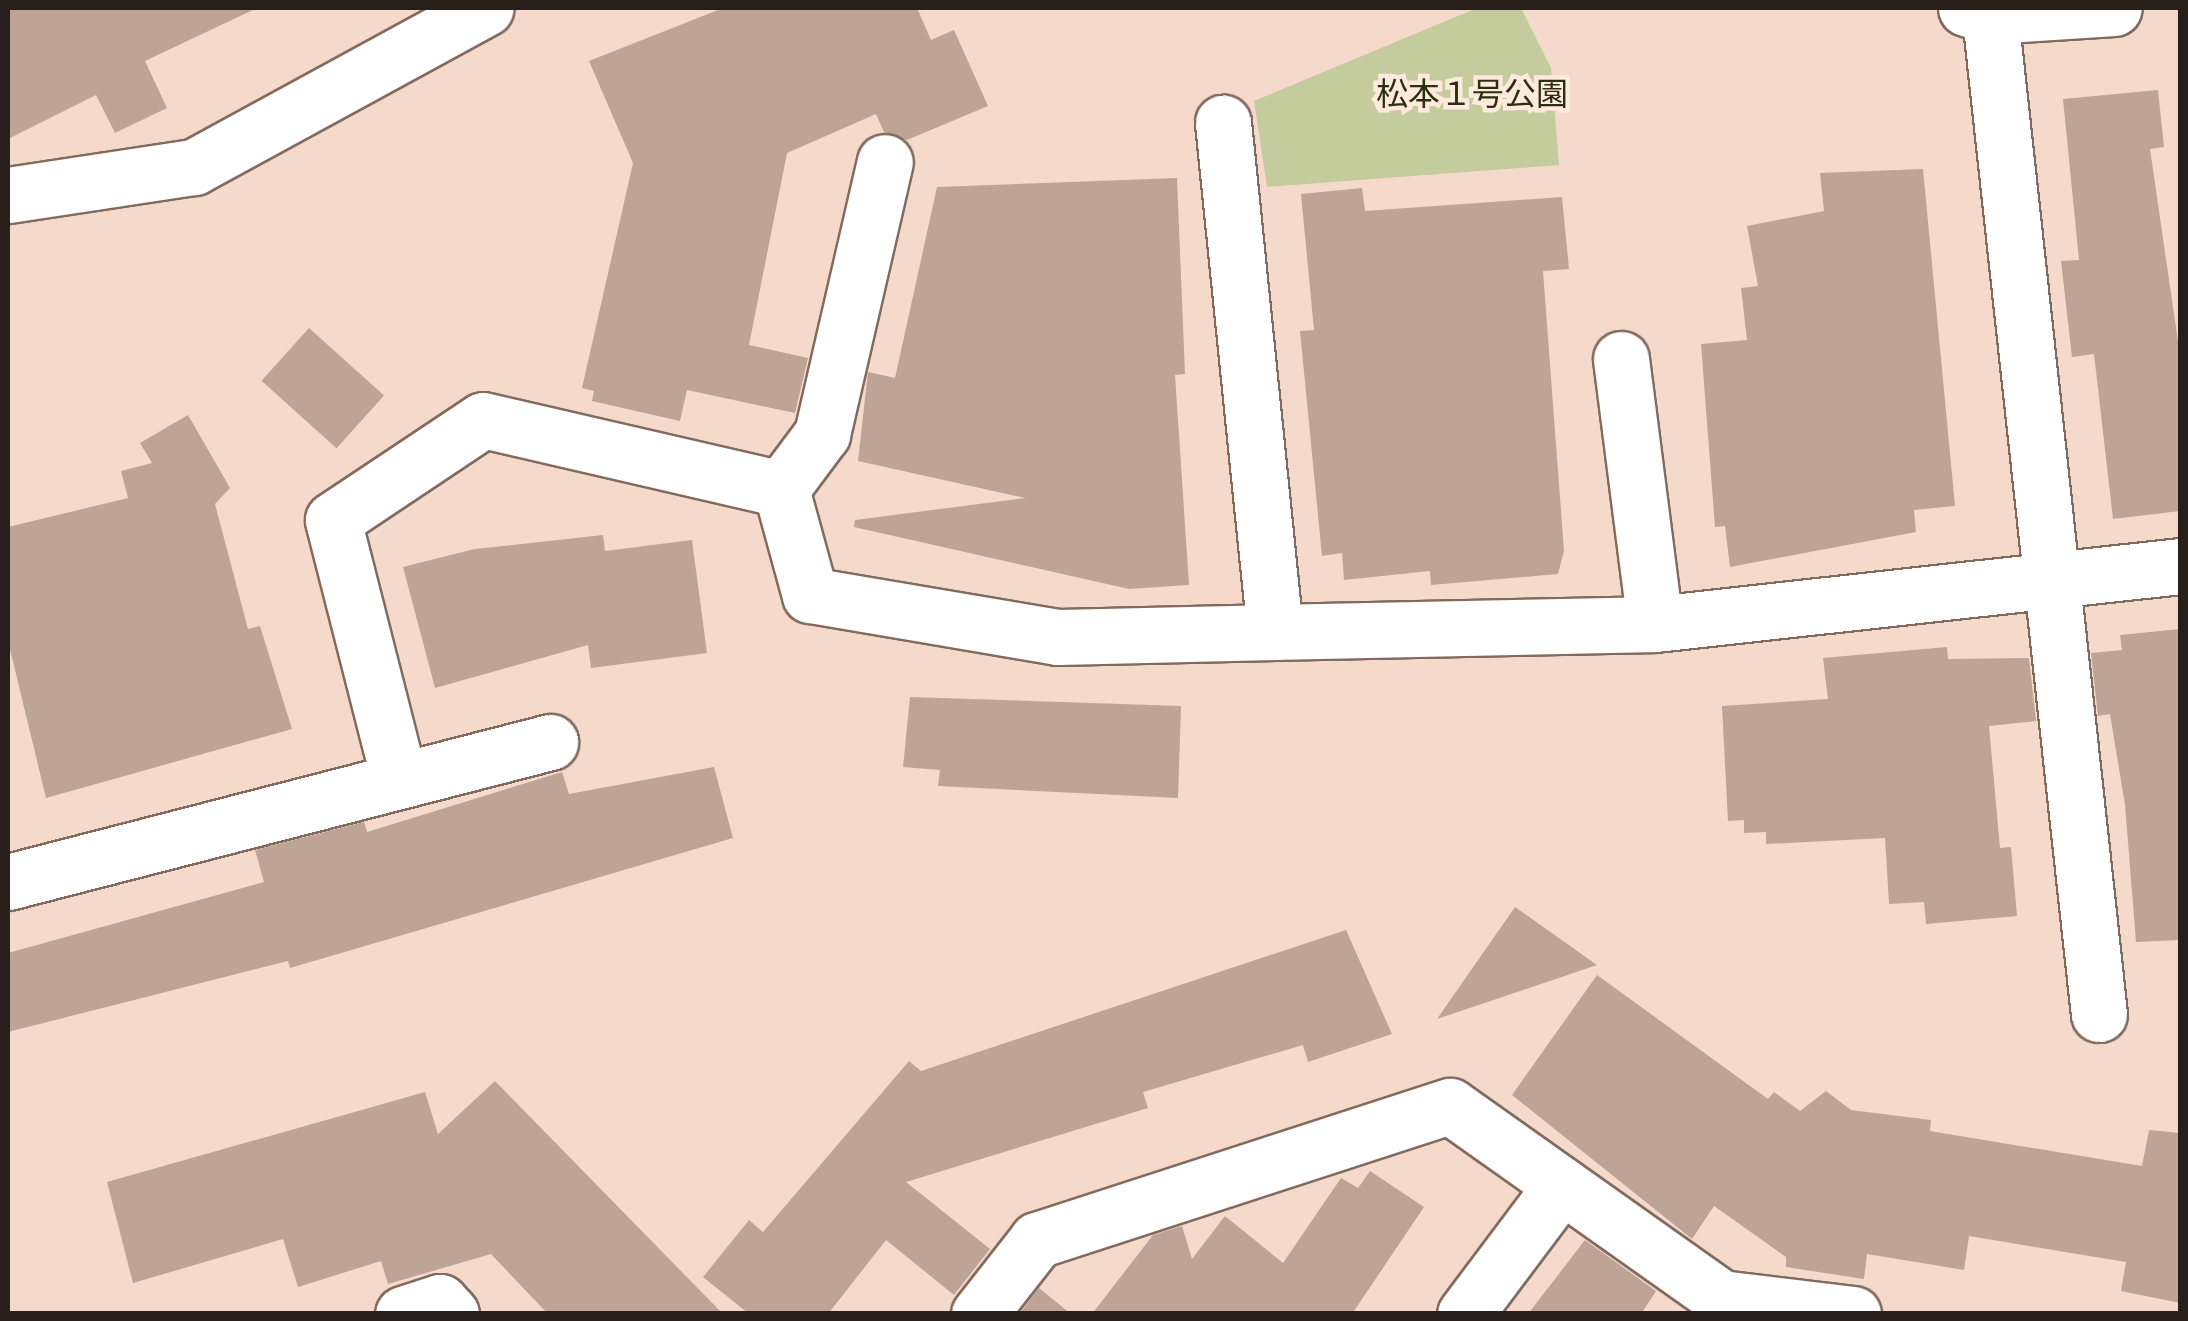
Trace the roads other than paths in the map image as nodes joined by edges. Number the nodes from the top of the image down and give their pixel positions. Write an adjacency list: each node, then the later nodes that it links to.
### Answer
1 (486, 8): 6 (street)
2 (2114, 8): 3 (street)
3 (1978, 12): 10 (street)
4 (1223, 123): 12 (street)
5 (885, 162): 8 (street)
6 (8, 195)
7 (1621, 359): 11 (street)
8 (782, 489): 12 (street); 14 (street)
9 (2180, 566): 10 (street)
10 (2049, 574): 11 (street); 16 (street)
11 (1655, 624): 12 (street)
12 (1275, 632)
13 (550, 742): 14 (street)
14 (399, 779): 15 (street)
15 (10, 869)
16 (2099, 1014)
17 (1562, 1186): 20 (street); 21 (street); 22 (street)
18 (403, 1314): 19 (street)
19 (452, 1314)
20 (979, 1314)
21 (1465, 1314)
22 (1853, 1314)

